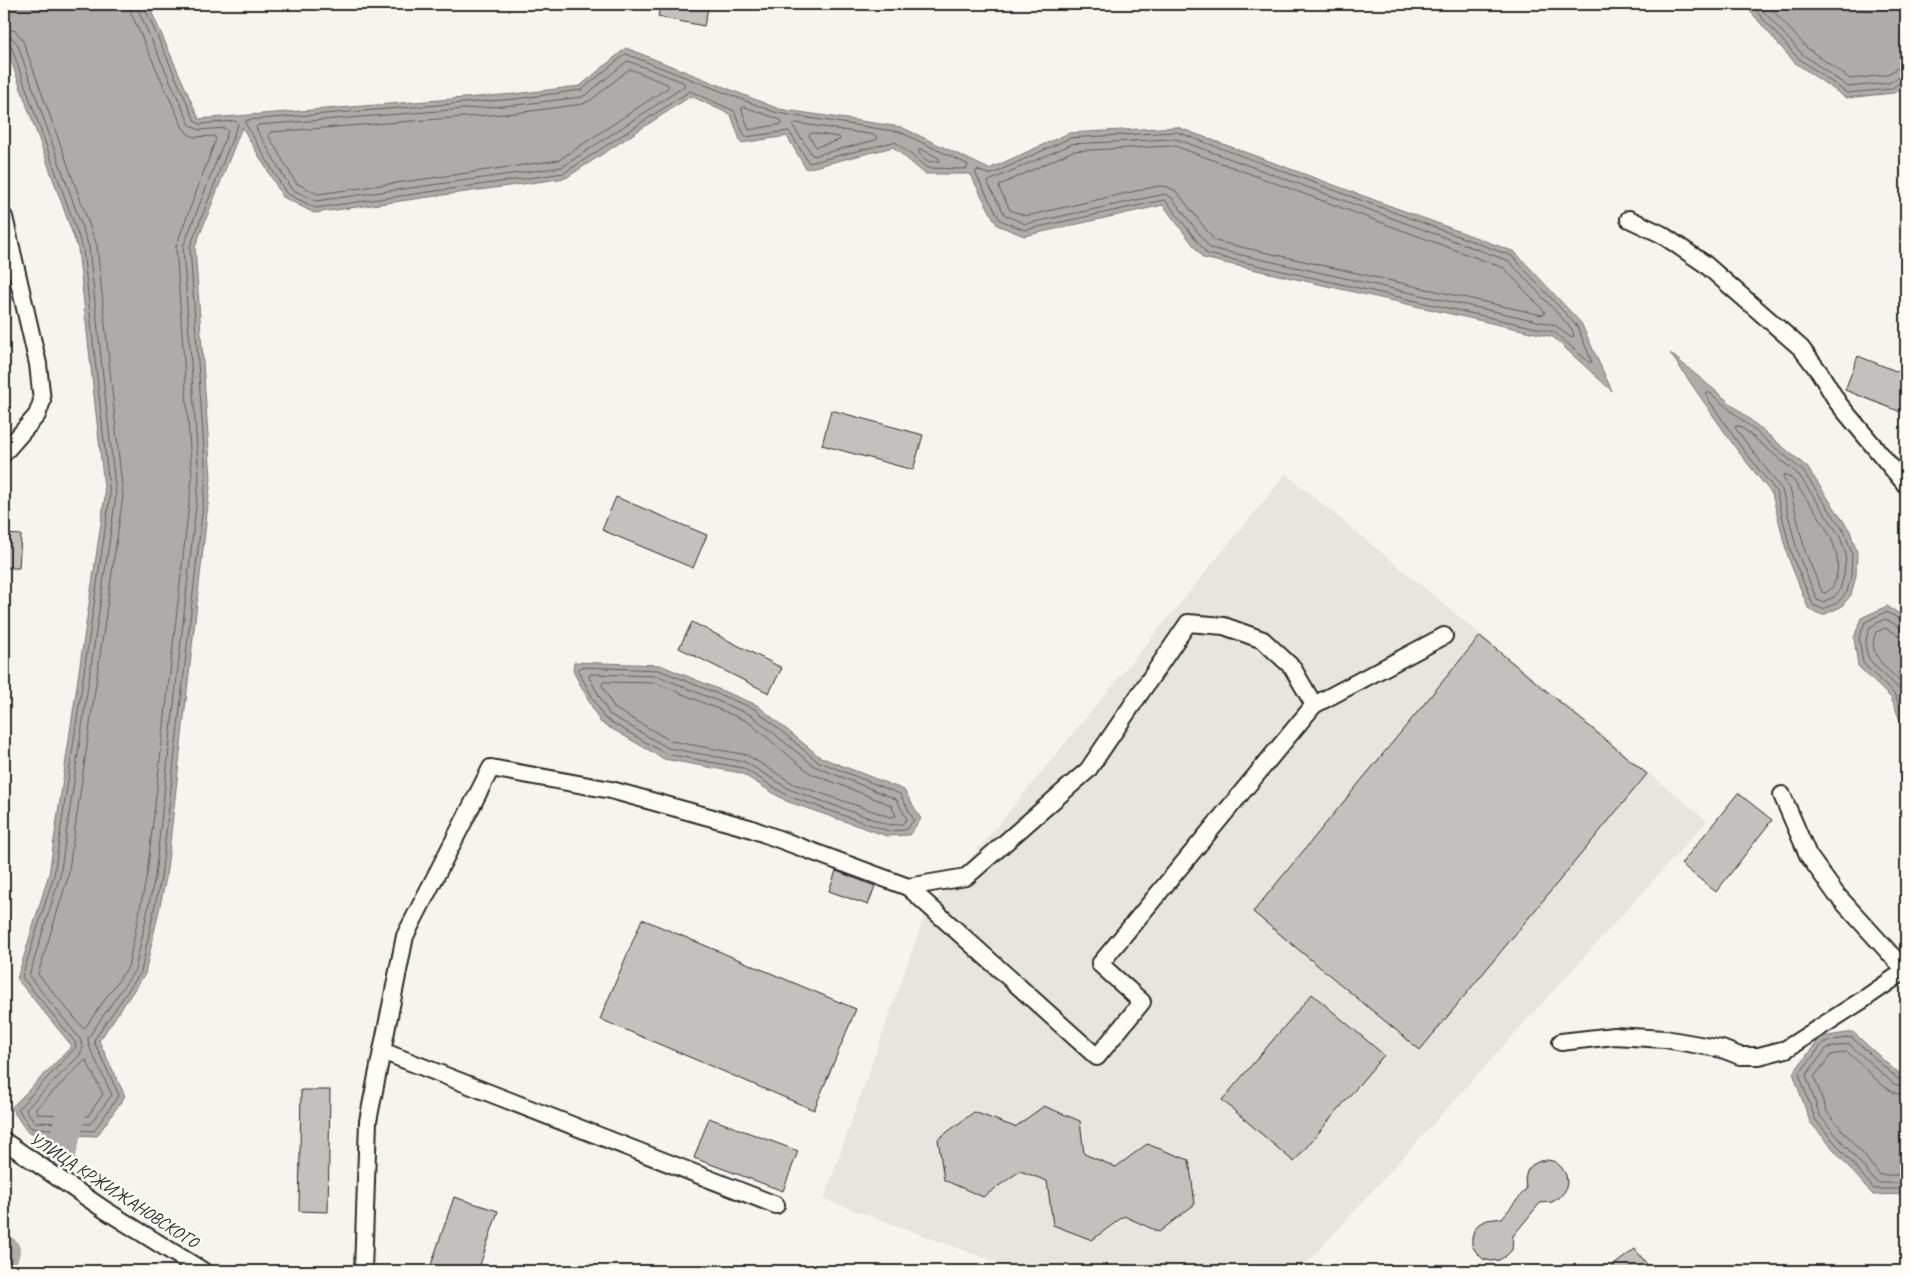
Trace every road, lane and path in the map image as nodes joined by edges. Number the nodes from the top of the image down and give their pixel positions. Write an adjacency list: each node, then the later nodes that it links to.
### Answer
1 (4, 217): 3 (street)
2 (1628, 219): 4 (street)
3 (4, 453)
4 (1906, 485)
5 (1444, 636): 6 (street)
6 (1314, 705): 8 (street); 8 (street)
7 (1782, 795): 9 (street)
8 (908, 887): 11 (street)
9 (1906, 970): 10 (street)
10 (1561, 1042)
11 (382, 1051): 13 (street); 15 (street)
12 (4, 1141): 14 (street, УЛИЦА КРЖИЖАНОВСКОГО)
13 (776, 1205)
14 (203, 1271)
15 (363, 1271)

